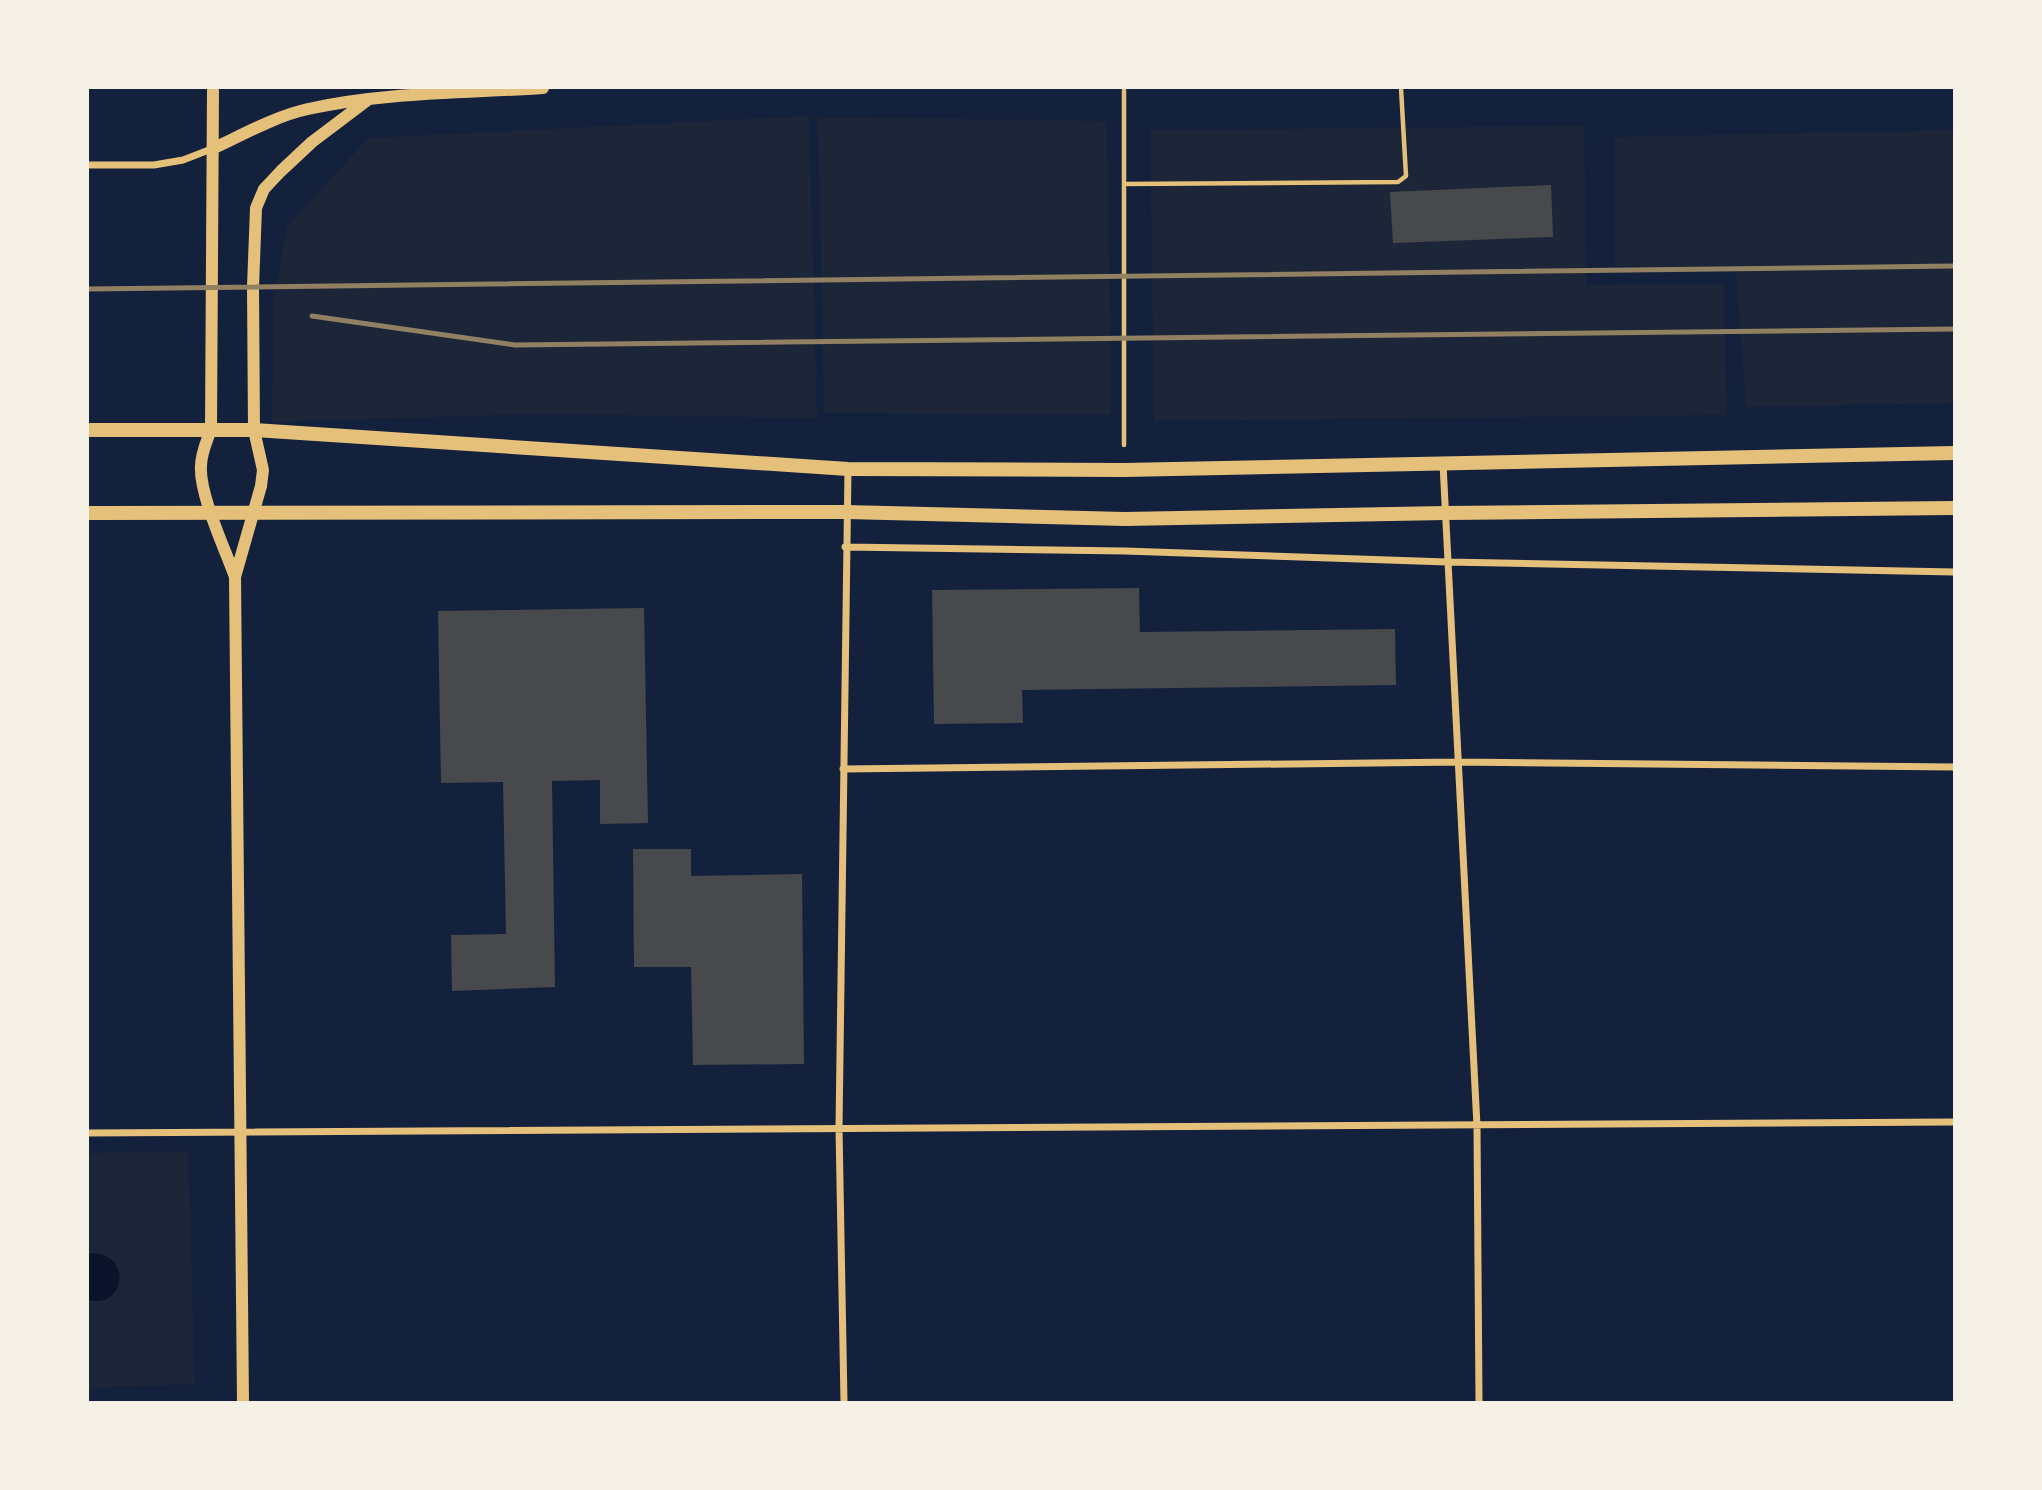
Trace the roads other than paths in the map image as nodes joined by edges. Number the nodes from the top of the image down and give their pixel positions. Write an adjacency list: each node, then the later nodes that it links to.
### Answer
1 (213, 88): 4 (street)
2 (543, 88): 3 (street)
3 (369, 99): 4 (street); 8 (street)
4 (214, 148): 5 (street); 6 (street)
5 (88, 165)
6 (211, 429): 7 (main road); 8 (main road); 15 (street)
7 (88, 430)
8 (254, 430): 11 (main road); 16 (street)
9 (1955, 453): 10 (main road)
10 (1443, 464): 11 (main road); 17 (street)
11 (848, 469): 13 (street)
12 (1955, 508): 17 (main road)
13 (846, 512): 16 (main road); 17 (main road); 18 (street)
14 (88, 513): 15 (main road)
15 (212, 513): 16 (main road); 21 (street)
16 (252, 513): 21 (street)
17 (1444, 513): 19 (street)
18 (845, 547): 19 (street); 24 (street)
19 (1447, 562): 20 (street); 22 (street)
20 (1955, 572)
21 (235, 577): 28 (street)
22 (1458, 762): 23 (street); 24 (street); 26 (street)
23 (1955, 767)
24 (843, 769): 27 (street)
25 (1955, 1122): 26 (street)
26 (1477, 1126): 27 (street); 32 (street)
27 (839, 1128): 28 (street); 31 (street)
28 (241, 1132): 29 (street); 30 (street)
29 (88, 1133)
30 (243, 1402)
31 (844, 1402)
32 (1479, 1402)

